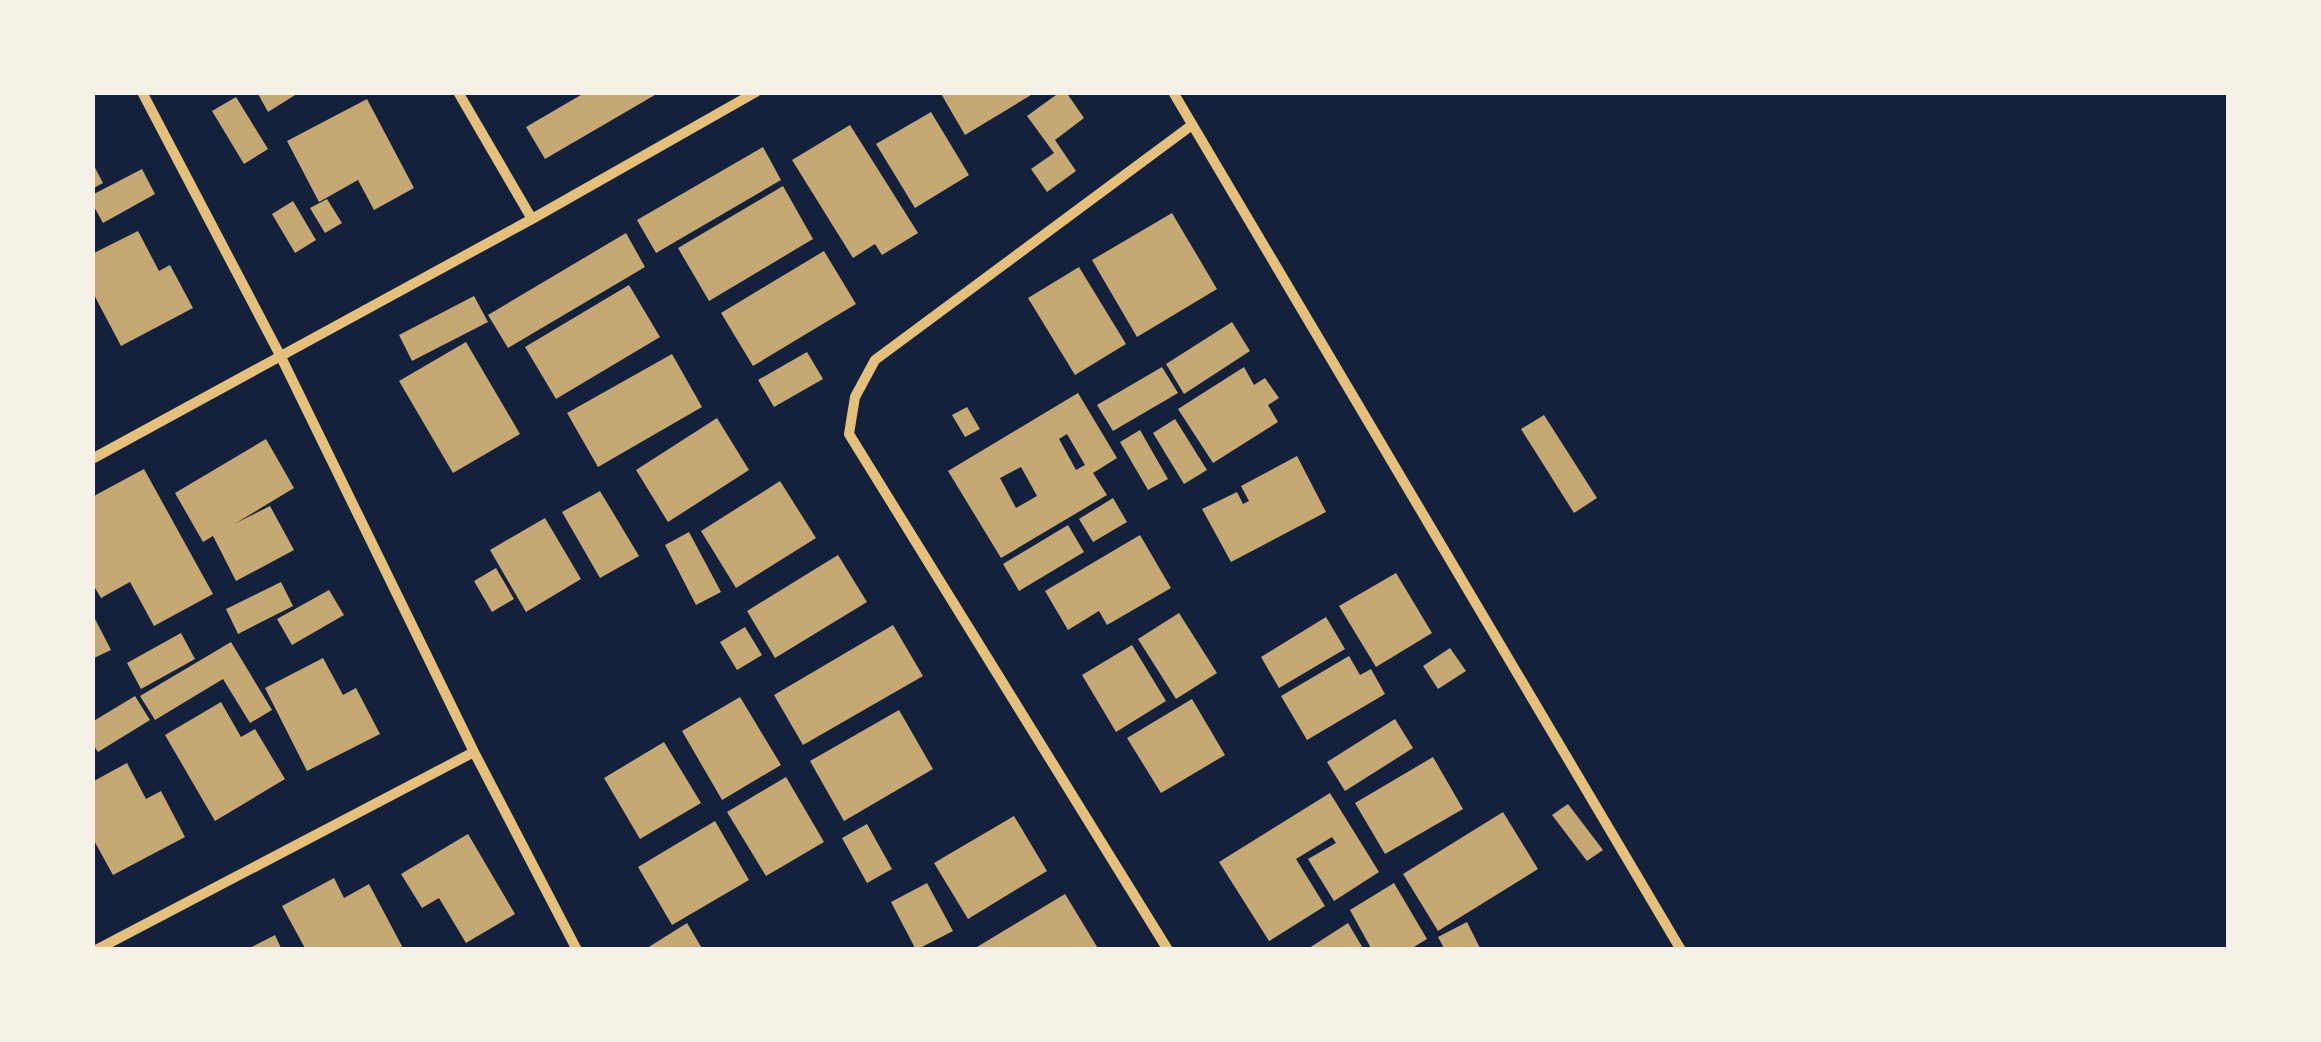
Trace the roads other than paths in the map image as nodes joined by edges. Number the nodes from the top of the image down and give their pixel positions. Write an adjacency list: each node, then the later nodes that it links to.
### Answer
1 (142, 92): 7 (street)
2 (458, 92): 6 (street)
3 (756, 92): 6 (street)
4 (1173, 92): 5 (street)
5 (1192, 124): 12 (street); 13 (street)
6 (532, 218): 7 (street)
7 (281, 357): 8 (street); 9 (street)
8 (92, 459)
9 (474, 752): 10 (street); 11 (street)
10 (96, 950)
11 (578, 950)
12 (1168, 950)
13 (1682, 950)

